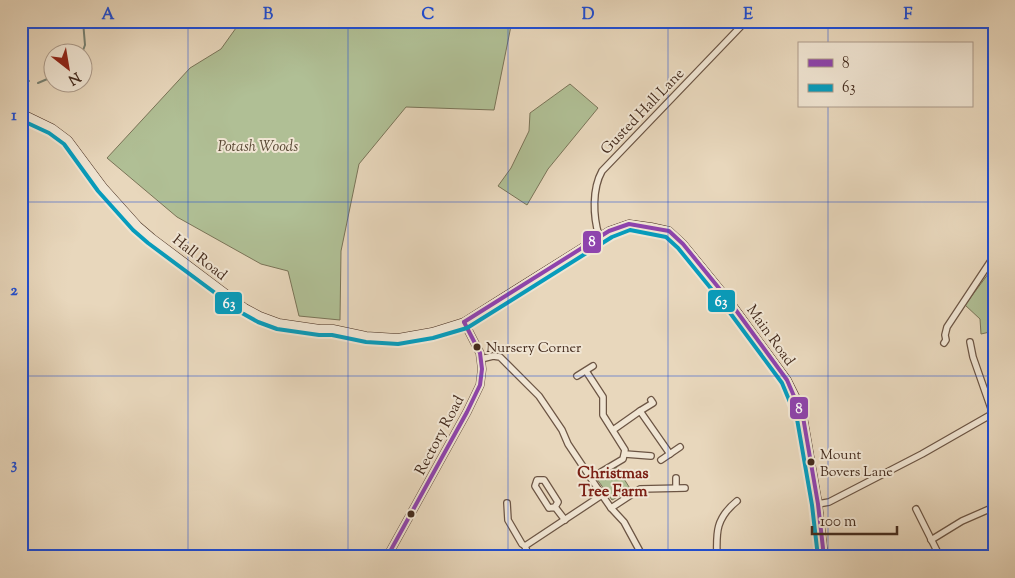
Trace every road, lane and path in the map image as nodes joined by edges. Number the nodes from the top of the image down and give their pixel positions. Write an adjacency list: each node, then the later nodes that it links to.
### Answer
1 (746, 21): 3 (street, Gusted Hall Lane)
2 (21, 113): 5 (main road, Hall Road)
3 (599, 236): 5 (main road, Main Road); 28 (main road, Main Road)
4 (994, 256): 7 (street)
5 (464, 322): 8 (street, Rectory Road)
6 (970, 342): 14 (street)
7 (944, 343)
8 (481, 359): 21 (street); 36 (street, Rectory Road)
9 (593, 366): 10 (street)
10 (586, 371): 11 (street); 15 (street)
11 (577, 376)
12 (650, 400): 13 (street)
13 (640, 411): 15 (street); 18 (street)
14 (993, 415): 28 (street)
15 (613, 430): 17 (street)
16 (680, 447): 18 (street)
17 (625, 454): 19 (street); 21 (street)
18 (670, 454): 20 (street)
19 (651, 456)
20 (661, 460)
21 (591, 478): 25 (street)
22 (676, 478): 23 (street)
23 (676, 488): 24 (street); 30 (street)
24 (685, 488)
25 (602, 495): 30 (street); 33 (street)
26 (737, 501): 39 (street)
27 (506, 503): 35 (street)
28 (818, 504): 40 (main road, Main Road)
29 (555, 507): 29 (street); 33 (street)
30 (611, 508): 38 (street)
31 (916, 508): 34 (street)
32 (994, 508): 34 (street)
33 (566, 520): 35 (street)
34 (931, 540): 41 (street)
35 (526, 546): 37 (street)
36 (387, 557)
37 (529, 557)
38 (643, 557)
39 (717, 557)
40 (824, 557)
41 (940, 557)

